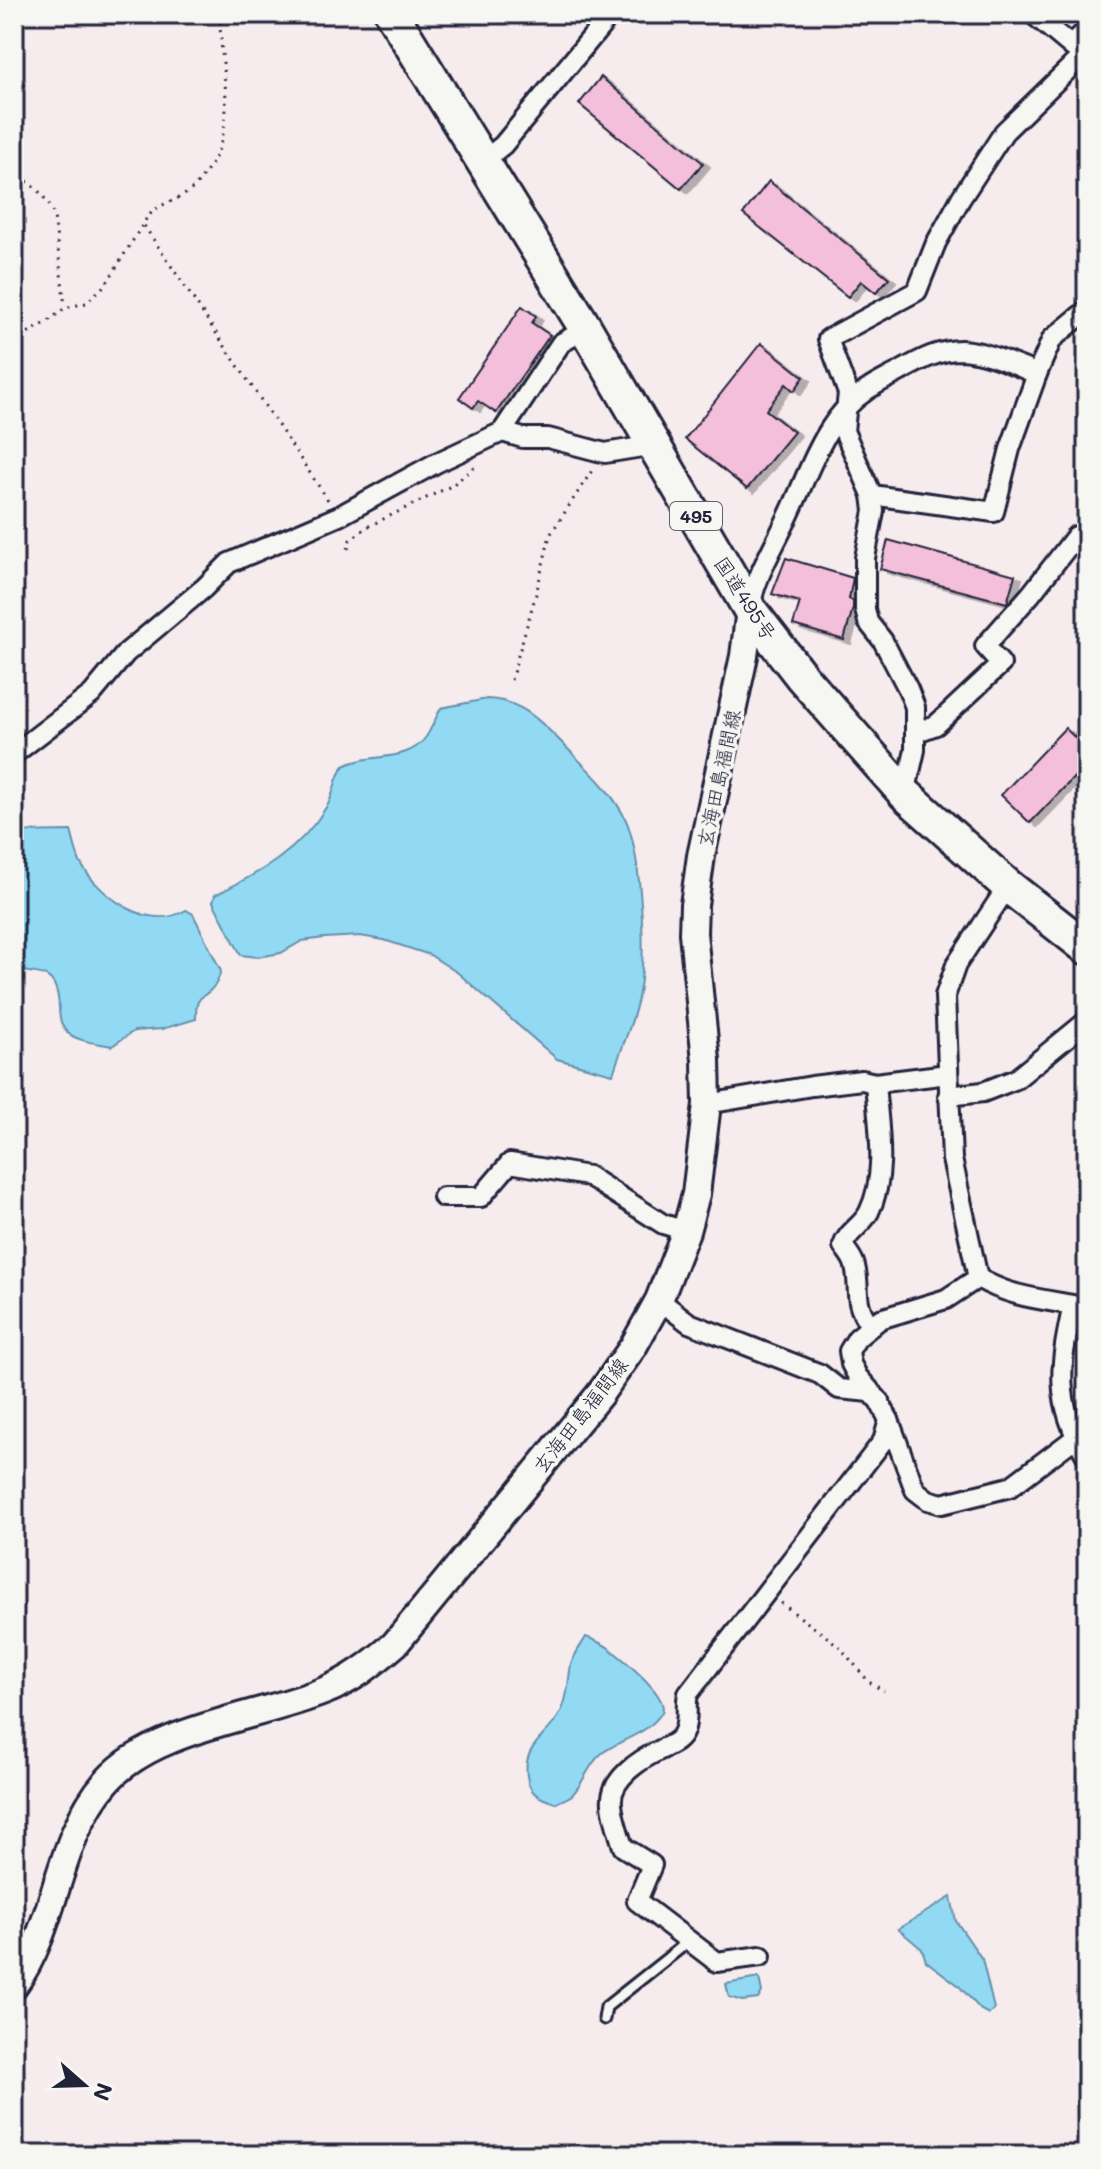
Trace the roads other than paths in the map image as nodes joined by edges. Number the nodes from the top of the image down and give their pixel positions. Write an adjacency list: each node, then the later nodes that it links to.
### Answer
1 (392, 14): 6 (highway, 国道495号 / 495)
2 (611, 14): 6 (street)
3 (1033, 14): 5 (street)
4 (1087, 30): 5 (street)
5 (1080, 53): 10 (street)
6 (482, 162): 8 (highway, 国道495号 / 495)
7 (1087, 310): 9 (street)
8 (586, 329): 11 (street); 12 (highway, 国道495号 / 495)
9 (1037, 374): 10 (street); 13 (street)
10 (845, 409): 13 (street); 15 (street)
11 (502, 432): 12 (street); 17 (street)
12 (654, 445): 15 (highway, 国道495号 / 495)
13 (872, 495): 16 (street)
14 (1087, 542): 16 (street)
15 (750, 610): 18 (highway, 国道495号 / 495); 25 (main road, 玄海田島福間線)
16 (917, 732): 18 (street)
17 (14, 754)
18 (905, 794): 19 (highway, 国道495号 / 495)
19 (1008, 886): 20 (highway, 国道495号 / 495); 22 (street)
20 (1087, 948)
21 (1087, 1021): 24 (street)
22 (948, 1074): 23 (street); 24 (street)
23 (875, 1083): 25 (street); 30 (street)
24 (948, 1096): 28 (street)
25 (707, 1104): 27 (main road, 玄海田島福間線)
26 (443, 1197): 27 (street)
27 (686, 1231): 29 (main road, 玄海田島福間線)
28 (978, 1278): 30 (street); 33 (street)
29 (659, 1300): 31 (street); 37 (main road, 玄海田島福間線)
30 (870, 1325): 31 (street)
31 (870, 1392): 32 (street)
32 (889, 1420): 33 (street); 35 (street)
33 (1075, 1438): 34 (street)
34 (1087, 1457)
35 (688, 1942): 36 (street); 38 (lane)
36 (761, 1956)
37 (14, 1985)
38 (604, 2019)

